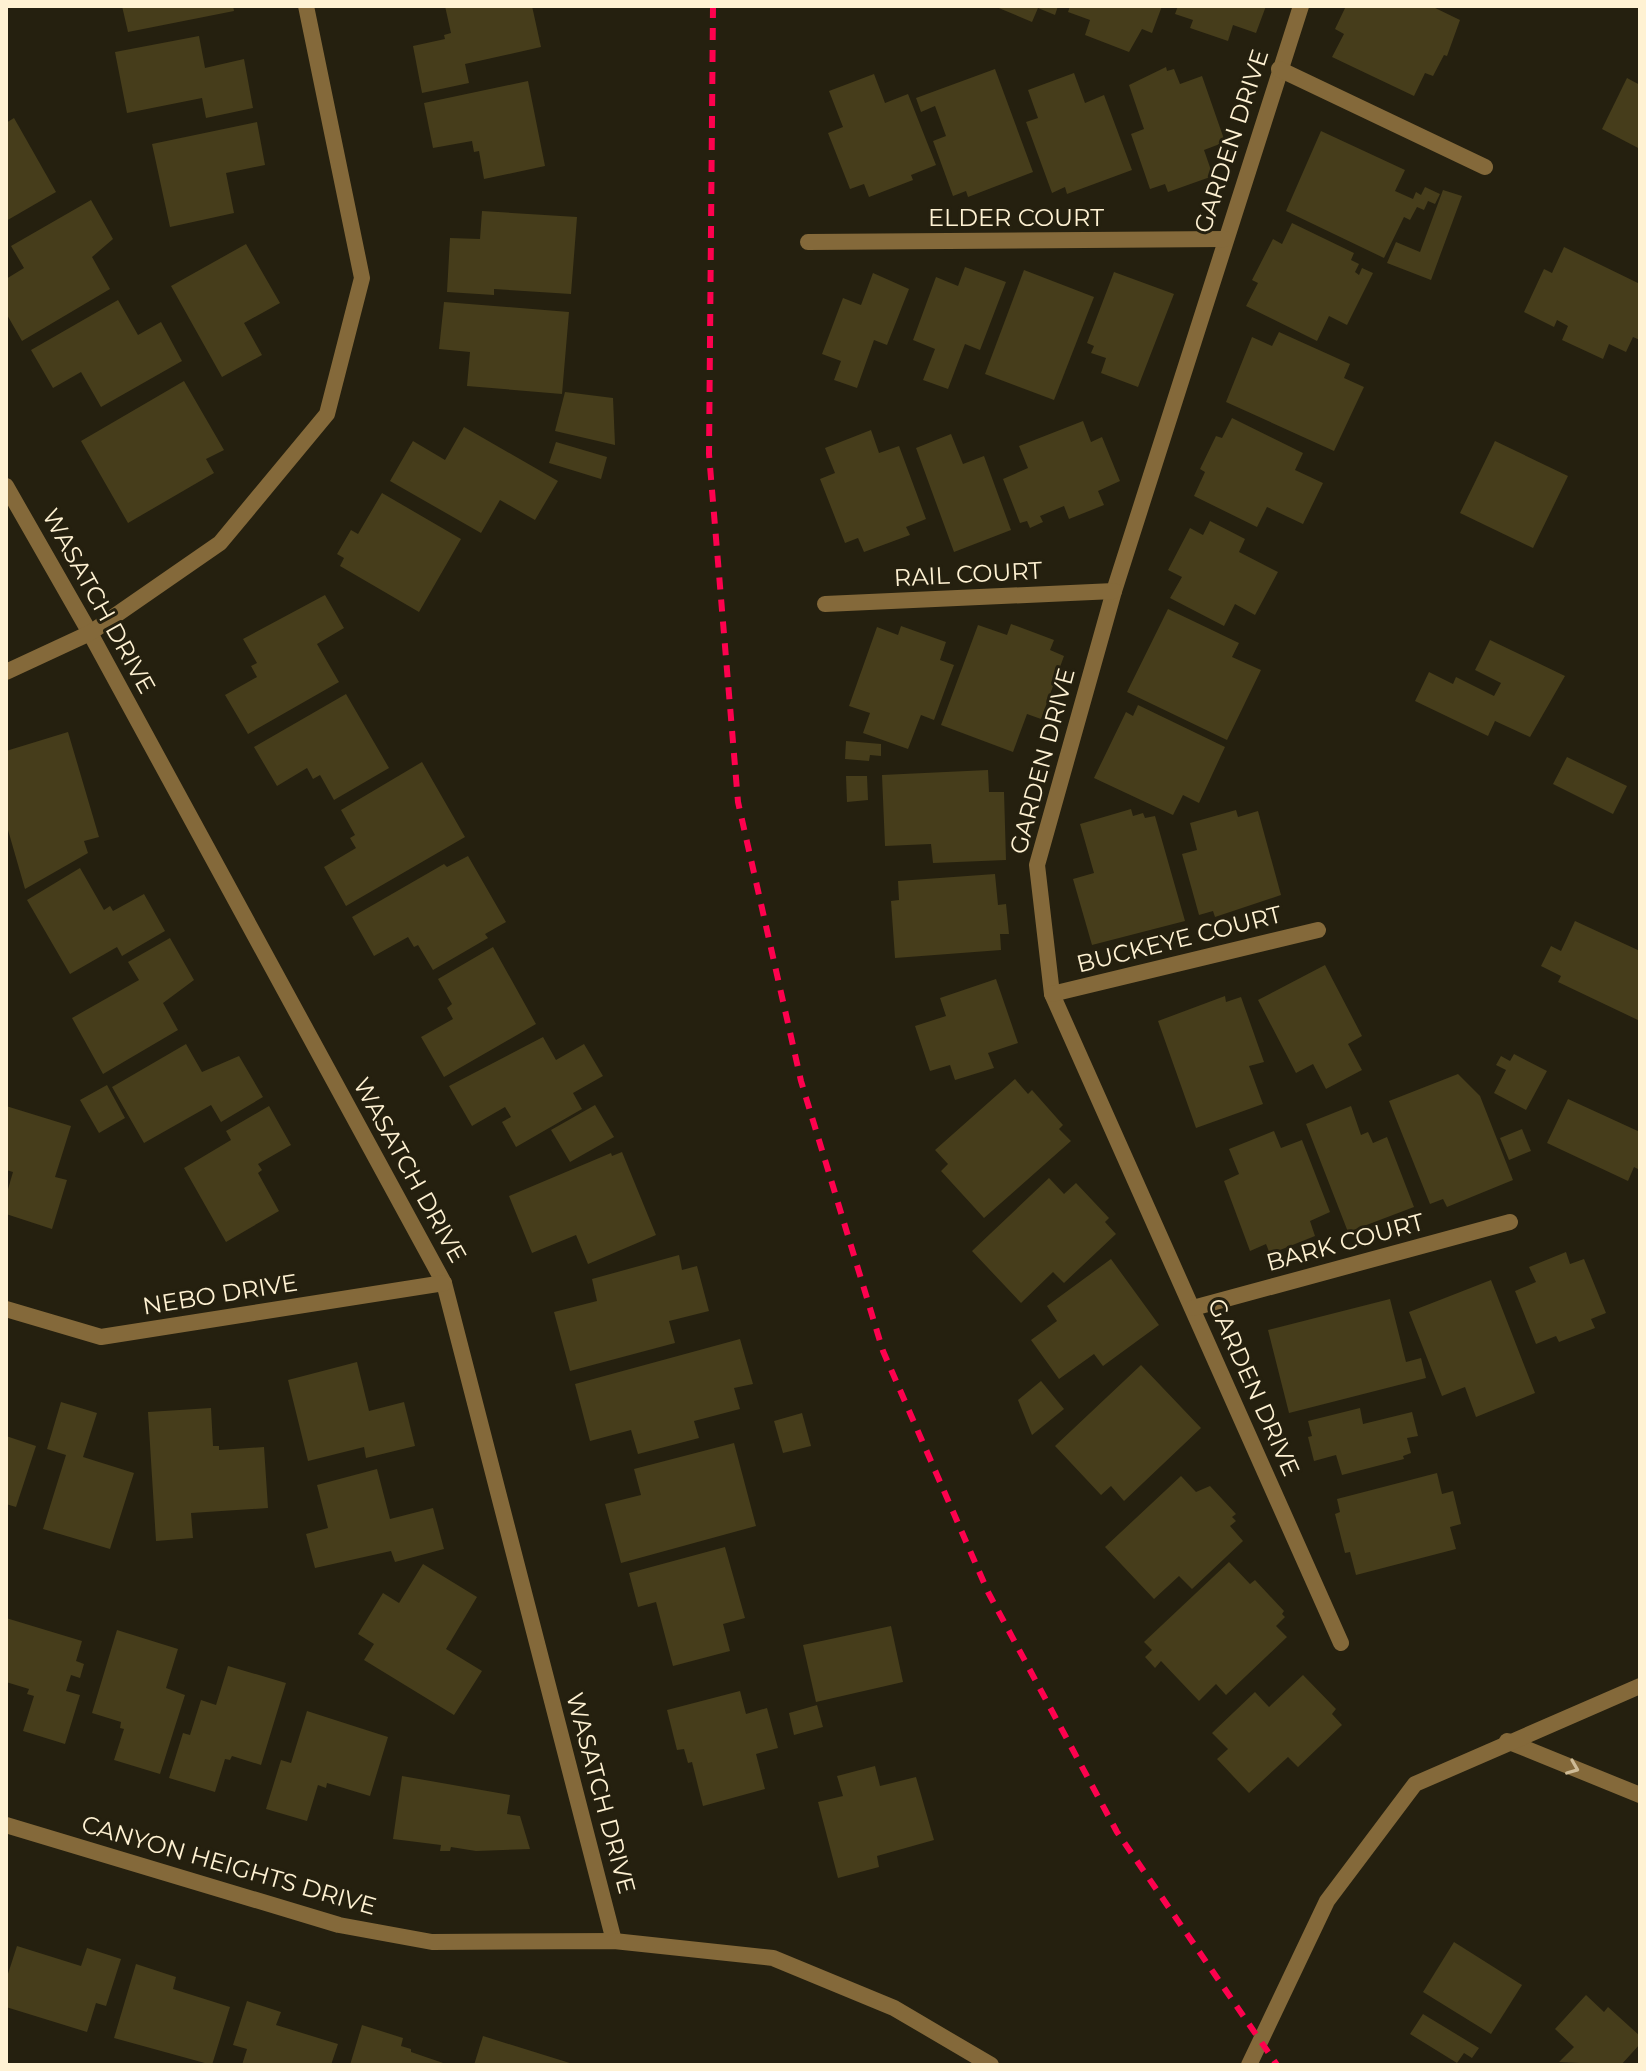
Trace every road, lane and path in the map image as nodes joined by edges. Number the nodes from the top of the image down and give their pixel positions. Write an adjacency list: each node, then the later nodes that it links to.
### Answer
1 (306, 6): 10 (street)
2 (1301, 6): 3 (street, GARDEN DRIVE)
3 (1279, 69): 4 (street); 5 (street, GARDEN DRIVE)
4 (1485, 167)
5 (1225, 239): 6 (street, ELDER COURT); 8 (street, GARDEN DRIVE)
6 (808, 242)
7 (6, 486): 10 (street, WASATCH DRIVE)
8 (1114, 591): 9 (street, RAIL COURT); 13 (street, GARDEN DRIVE)
9 (825, 604)
10 (90, 633): 11 (street); 15 (street, WASATCH DRIVE)
11 (6, 672)
12 (1318, 930): 13 (street, BUCKEYE COURT)
13 (1052, 994): 16 (street, GARDEN DRIVE)
14 (1510, 1222): 16 (street, BARK COURT)
15 (444, 1283): 17 (street, NEBO DRIVE); 23 (street, WASATCH DRIVE)
16 (1193, 1308): 18 (street, GARDEN DRIVE)
17 (6, 1309)
18 (1341, 1643)
19 (1640, 1686): 20 (street)
20 (1507, 1741): 21 (street, one-way to 21); 25 (street)
21 (1640, 1795)
22 (6, 1825): 23 (street, CANYON HEIGHTS DRIVE)
23 (614, 1941): 24 (street, CANYON HEIGHTS DRIVE)
24 (991, 2065)
25 (1249, 2065)

